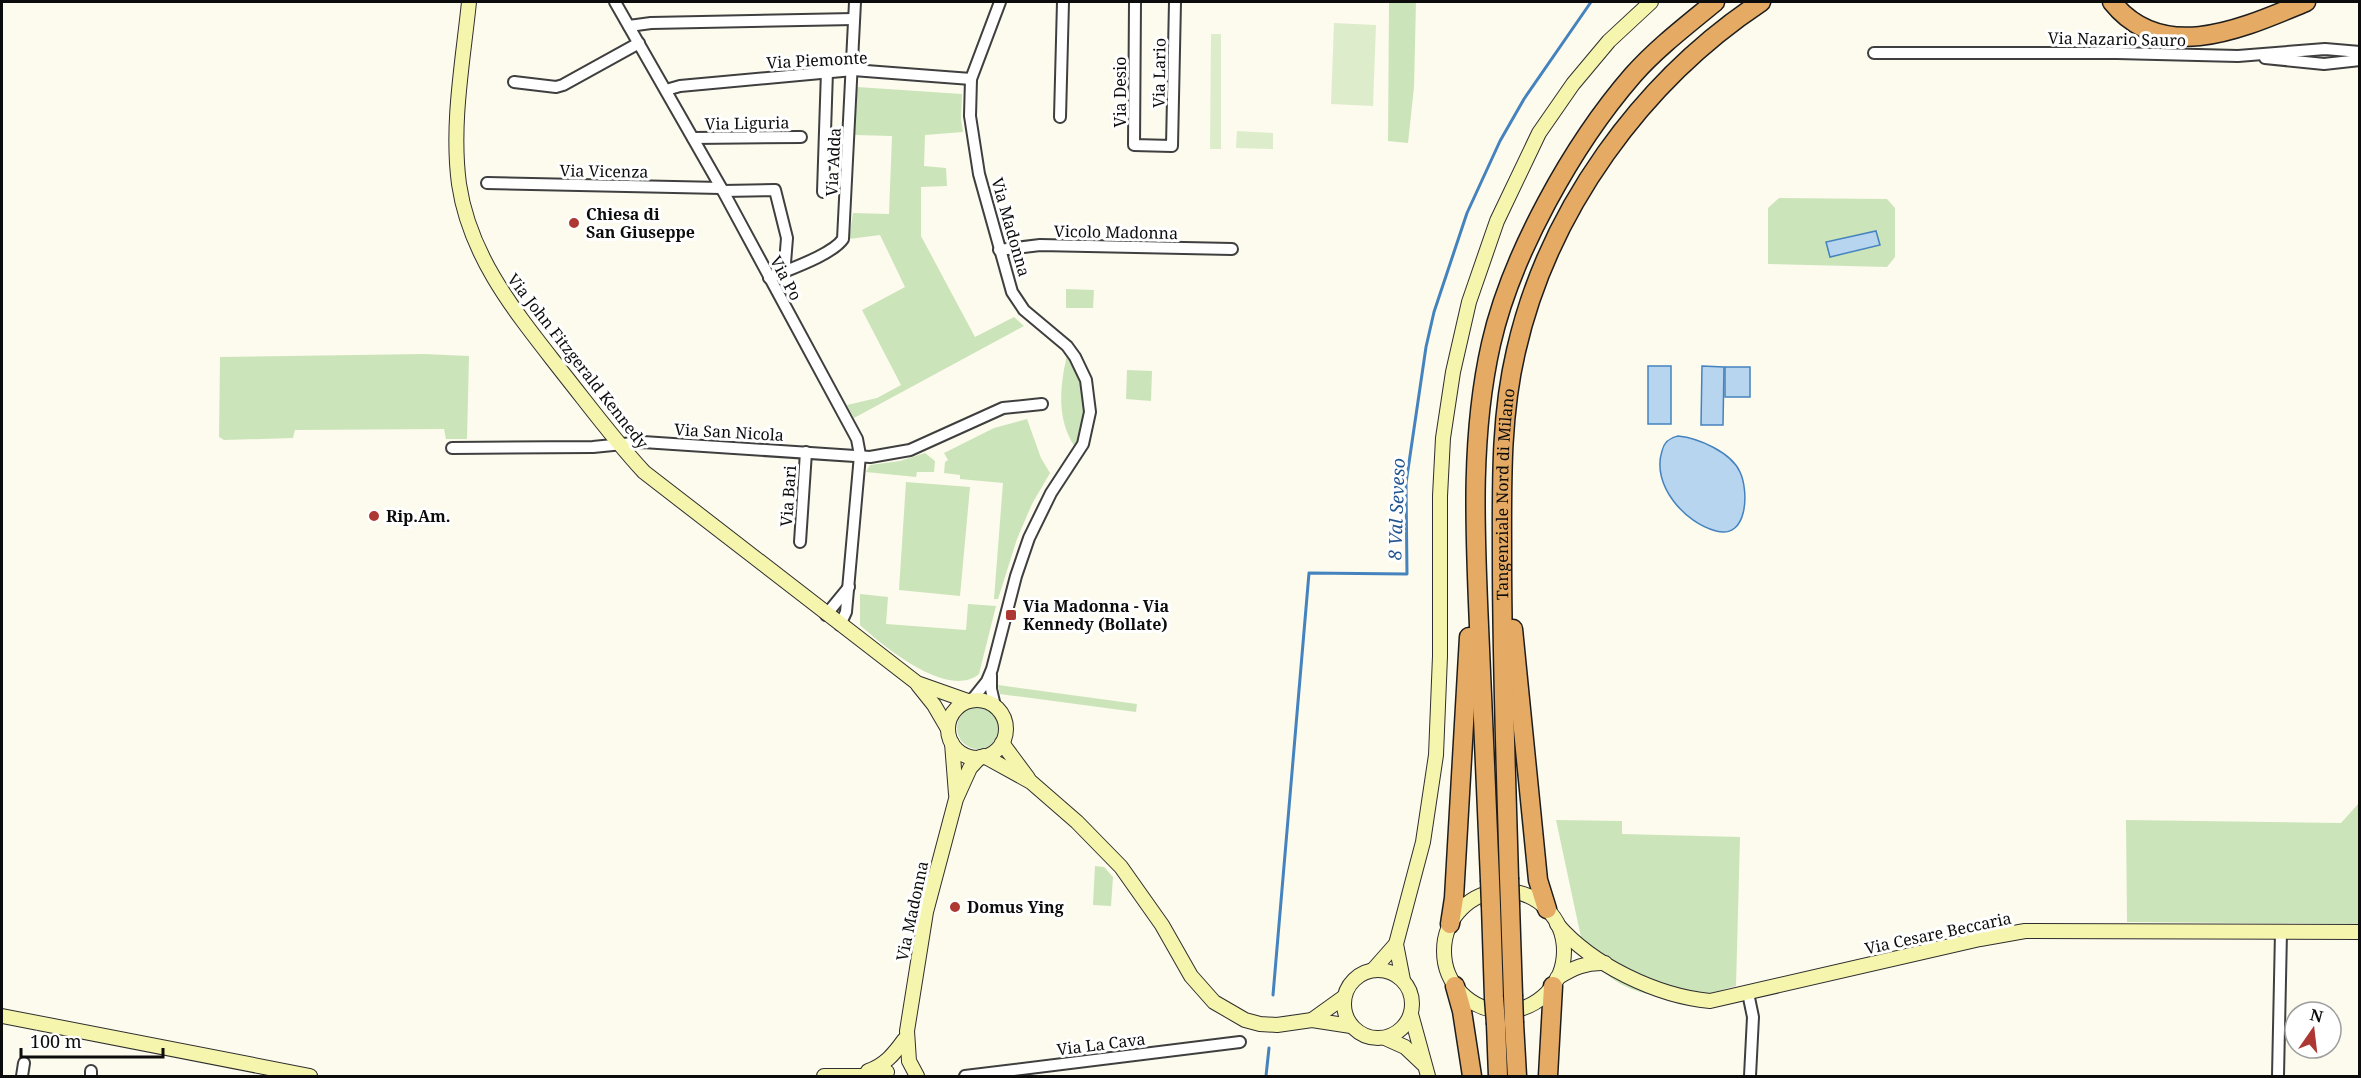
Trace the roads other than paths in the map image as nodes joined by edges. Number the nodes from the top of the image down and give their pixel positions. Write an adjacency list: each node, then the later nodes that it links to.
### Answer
1 (469, 2): 37 (street, Via John Fitzgerald Kennedy)
2 (615, 2): 14 (street, Via Po)
3 (855, 2): 13 (street, Via Adda)
4 (1000, 2): 22 (street, Via Madonna)
5 (1063, 2): 25 (street)
6 (1135, 2): 28 (street, Via Desio)
7 (1175, 2): 28 (street, Via Lario)
8 (1651, 2): 61 (street)
9 (1715, 2): 42 (highway, Tangenziale Nord di Milano)
10 (1761, 2): 41 (highway, Tangenziale Nord di Milano)
11 (2112, 2): 12 (highway)
12 (2306, 2)
13 (854, 19): 14 (street); 20 (street, Via Adda)
14 (629, 26): 15 (street, Via Po)
15 (639, 43): 23 (street); 24 (street, Via Po)
16 (2360, 52): 18 (street, Via Nazario Sauro)
17 (1874, 53): 18 (street, Via Nazario Sauro)
18 (2238, 56): 19 (street)
19 (2360, 60)
20 (853, 70): 21 (street, Via Piemonte); 22 (street, Via Piemonte); 34 (street, Via Adda)
21 (827, 71): 24 (street, Via Piemonte); 31 (street)
22 (971, 79): 33 (street, Via Madonna)
23 (514, 82)
24 (666, 90): 27 (street, Via Po)
25 (1060, 117)
26 (801, 137): 27 (street, Via Liguria)
27 (693, 138): 30 (street, Via Po)
28 (1173, 146)
29 (487, 183): 30 (street, Via Vicenza)
30 (722, 189): 34 (street, Via Vicenza); 35 (street, Via Po)
31 (823, 192)
32 (1232, 249): 33 (street, Vicolo Madonna)
33 (999, 250): 47 (street, Via Madonna)
34 (787, 270): 35 (street, Via Adda)
35 (769, 278): 40 (street, Via Po)
36 (1042, 404): 40 (street, Via San Nicola)
37 (620, 445): 38 (street, Via San Nicola); 39 (street, Via San Nicola); 45 (street, Via John Fitzgerald Kennedy)
38 (452, 448)
39 (806, 452): 40 (street, Via San Nicola); 43 (street, Via Bari)
40 (860, 455): 44 (street, Via Po)
41 (1502, 516): 56 (highway); 87 (highway, Tangenziale Nord di Milano, bridge)
42 (1475, 518): 57 (highway); 86 (highway, Tangenziale Nord di Milano, bridge)
43 (800, 542)
44 (849, 587): 45 (street); 46 (street, Via Po)
45 (826, 615): 46 (street, Via John Fitzgerald Kennedy)
46 (840, 625): 48 (street, Via John Fitzgerald Kennedy)
47 (992, 669): 49 (street, Via Madonna); 50 (street, Via Madonna)
48 (916, 683): 49 (street, Via John Fitzgerald Kennedy); 51 (street, Via John Fitzgerald Kennedy)
49 (969, 701): 50 (street); 51 (street)
50 (995, 706): 52 (street)
51 (950, 736): 53 (street); 55 (street, Via Madonna)
52 (1002, 743): 53 (street); 54 (street)
53 (982, 756): 54 (street); 55 (street, Via Madonna)
54 (1031, 782): 71 (street)
55 (956, 799): 73 (street, Via Madonna)
56 (1547, 909): 57 (street); 58 (street)
57 (1450, 924): 66 (street)
58 (1557, 924): 62 (street, Via Cesare Beccaria); 65 (street)
59 (2281, 932): 60 (street, Via Cesare Beccaria); 67 (street, Via Cesare Beccaria); 90 (street)
60 (2360, 932)
61 (1396, 944): 63 (street); 64 (street)
62 (1607, 963): 65 (street); 67 (street, Via Cesare Beccaria)
63 (1373, 970): 64 (street); 68 (street)
64 (1402, 980): 69 (street)
65 (1555, 982): 66 (street); 88 (highway)
66 (1455, 986): 85 (highway)
67 (1748, 993): 89 (street)
68 (1344, 997): 71 (street); 72 (street)
69 (1411, 1014): 74 (street); 78 (street)
70 (2, 1016): 82 (street)
71 (1312, 1020): 72 (street)
72 (1351, 1026): 74 (street)
73 (906, 1035): 77 (street); 79 (street); 80 (street)
74 (1385, 1038): 78 (street)
75 (1240, 1042): 84 (street, Via La Cava)
76 (24, 1063): 81 (street)
77 (889, 1071): 79 (street); 80 (street)
78 (1426, 1071)
79 (917, 1074)
80 (855, 1076): 83 (street)
81 (22, 1077)
82 (310, 1077)
83 (824, 1077)
84 (965, 1077)
85 (1472, 1077)
86 (1498, 1077)
87 (1517, 1077)
88 (1548, 1077)
89 (1750, 1077)
90 (2278, 1077)

